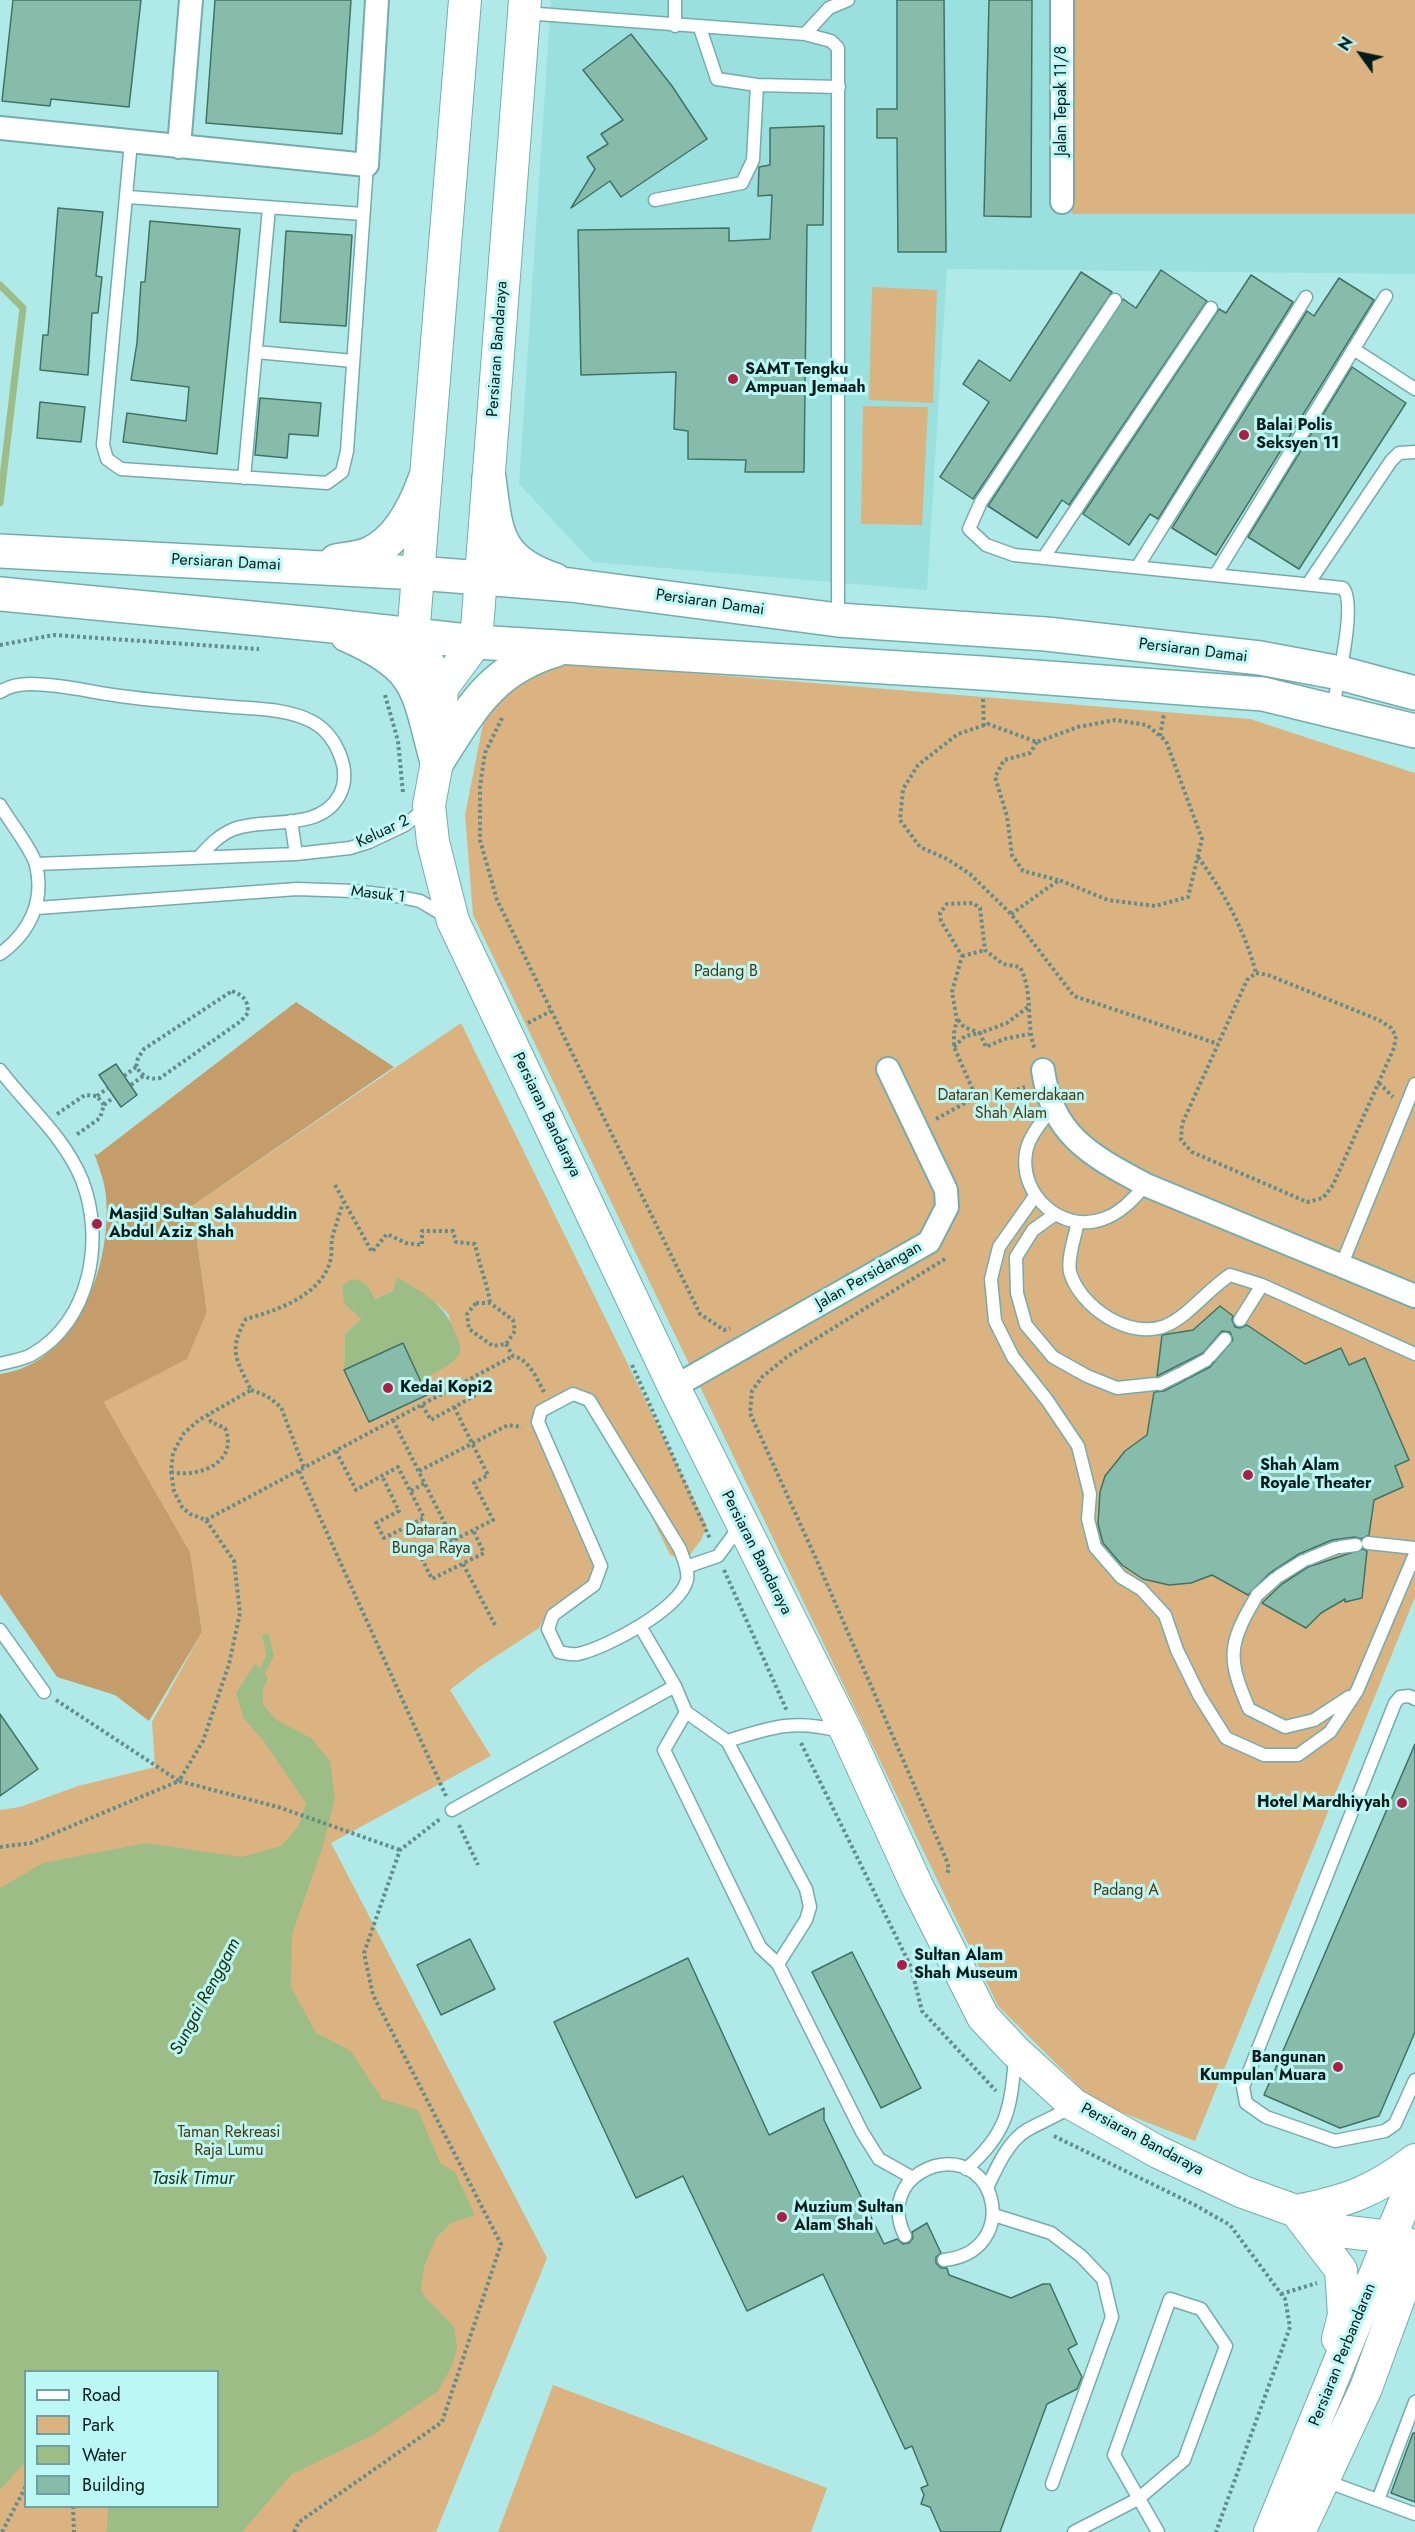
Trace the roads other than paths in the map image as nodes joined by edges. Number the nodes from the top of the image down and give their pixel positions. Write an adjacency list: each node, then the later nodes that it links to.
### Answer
1 (191, 0): 15 (street)
2 (377, 0): 16 (street)
3 (465, 0): 32 (main road)
4 (675, 0): 8 (lane)
5 (848, 0): 10 (lane)
6 (1062, 0): 19 (street, Jalan Tepak 11/8)
7 (524, 7): 8 (lane); 33 (main road, Persiaran Bandaraya)
8 (675, 26): 9 (lane)
9 (700, 28): 10 (lane); 11 (lane)
10 (805, 34): 12 (lane)
11 (757, 84): 12 (lane); 18 (lane)
12 (839, 87): 44 (lane)
13 (0, 128): 14 (street)
14 (131, 142): 15 (street); 17 (lane)
15 (179, 147): 16 (street)
16 (367, 165): 21 (lane)
17 (128, 197): 20 (lane); 31 (lane)
18 (656, 200)
19 (1062, 202)
20 (268, 208): 21 (lane); 27 (lane)
21 (363, 214): 28 (lane)
22 (1386, 296): 26 (lane)
23 (1306, 297): 36 (lane)
24 (1115, 300): 35 (lane)
25 (1211, 308): 35 (lane)
26 (1355, 350): 29 (lane); 39 (lane)
27 (256, 352): 28 (lane); 31 (lane)
28 (353, 361): 31 (lane)
29 (1415, 389)
30 (1415, 452): 41 (lane)
31 (244, 478)
32 (425, 478): 37 (main road); 38 (main road)
33 (489, 478): 40 (main road, Persiaran Bandaraya); 42 (main road)
34 (0, 551): 37 (main road, Persiaran Damai)
35 (1044, 557): 36 (lane)
36 (1138, 566): 39 (lane)
37 (308, 567): 38 (main road, Persiaran Damai)
38 (418, 573): 40 (main road, Persiaran Damai); 46 (main road)
39 (1216, 574): 41 (lane)
40 (480, 580): 42 (main road, Persiaran Damai); 47 (main road, Persiaran Bandaraya)
41 (1308, 584): 49 (lane)
42 (570, 585): 44 (main road, Persiaran Damai)
43 (0, 594): 45 (main road)
44 (838, 620): 49 (main road, Persiaran Damai)
45 (324, 625): 46 (main road); 55 (main road)
46 (413, 636): 47 (main road); 50 (main road)
47 (476, 642): 48 (main road); 50 (main road)
48 (560, 648): 53 (main road); 55 (main road)
49 (1340, 673): 52 (main road, Persiaran Damai); 53 (lane)
50 (442, 688): 55 (main road, Persiaran Bandaraya)
51 (0, 692): 58 (lane)
52 (1415, 693)
53 (1332, 711): 54 (main road)
54 (1415, 731)
55 (437, 762): 57 (main road, Persiaran Bandaraya)
56 (0, 805): 61 (lane)
57 (429, 805): 59 (lane, Keluar 2); 63 (main road, Persiaran Bandaraya)
58 (291, 821): 59 (lane); 60 (lane)
59 (296, 854): 60 (lane, Keluar 2)
60 (199, 857): 61 (lane, Keluar 2)
61 (36, 864): 62 (lane)
62 (37, 908): 63 (lane, Masuk 1); 64 (lane)
63 (453, 921): 79 (main road, Persiaran Bandaraya)
64 (0, 954)
65 (888, 1069): 79 (street, Jalan Persidangan)
66 (0, 1070): 78 (lane)
67 (1044, 1075): 69 (street)
68 (1415, 1084): 74 (lane)
69 (1051, 1109): 70 (street); 71 (lane)
70 (1146, 1185): 73 (lane); 74 (street)
71 (1035, 1196): 72 (lane); 87 (lane)
72 (1054, 1215): 73 (lane); 75 (lane)
73 (1078, 1222): 75 (lane)
74 (1342, 1264): 76 (street)
75 (1262, 1285): 77 (lane)
76 (1415, 1296)
77 (1415, 1354)
78 (0, 1364)
79 (674, 1387): 80 (main road, Persiaran Bandaraya)
80 (741, 1525): 83 (lane); 91 (main road, Persiaran Bandaraya)
81 (1415, 1548): 87 (lane)
82 (1415, 1554): 87 (lane)
83 (686, 1567): 84 (lane); 84 (lane)
84 (640, 1626): 86 (lane)
85 (0, 1630): 88 (lane)
86 (675, 1686): 90 (lane); 93 (lane)
87 (1357, 1691)
88 (44, 1692)
89 (1415, 1699): 96 (lane)
90 (687, 1712): 92 (lane); 94 (lane)
91 (847, 1733): 92 (lane); 95 (main road, Persiaran Bandaraya)
92 (727, 1741): 94 (lane)
93 (452, 1810)
94 (778, 1964): 101 (lane)
95 (1016, 2051): 97 (main road, Persiaran Bandaraya); 99 (lane)
96 (1415, 2080)
97 (1074, 2105): 102 (lane); 103 (main road, Persiaran Bandaraya)
98 (1415, 2160): 103 (main road)
99 (966, 2169): 101 (lane); 102 (lane)
100 (1415, 2177): 107 (main road, Persiaran Perbandaran)
101 (913, 2178): 105 (lane)
102 (987, 2188): 104 (lane)
103 (1296, 2211): 107 (main road, Persiaran Bandaraya); 111 (main road)
104 (994, 2215): 106 (lane); 113 (lane)
105 (905, 2236)
106 (944, 2260)
107 (1403, 2262): 109 (main road, Persiaran Perbandaran); 111 (main road, Persiaran Perbandaran)
108 (1415, 2325): 109 (main road)
109 (1366, 2388): 112 (main road, Persiaran Perbandaran)
110 (1415, 2402): 115 (lane)
111 (1320, 2413): 119 (main road, Persiaran Perbandaran)
112 (1323, 2480): 115 (lane); 120 (main road, Persiaran Perbandaran)
113 (1052, 2484)
114 (1138, 2499): 114 (lane); 117 (lane); 118 (lane)
115 (1378, 2500): 116 (lane)
116 (1415, 2514)
117 (1074, 2532)
118 (1158, 2532)
119 (1270, 2532)
120 (1299, 2532)

